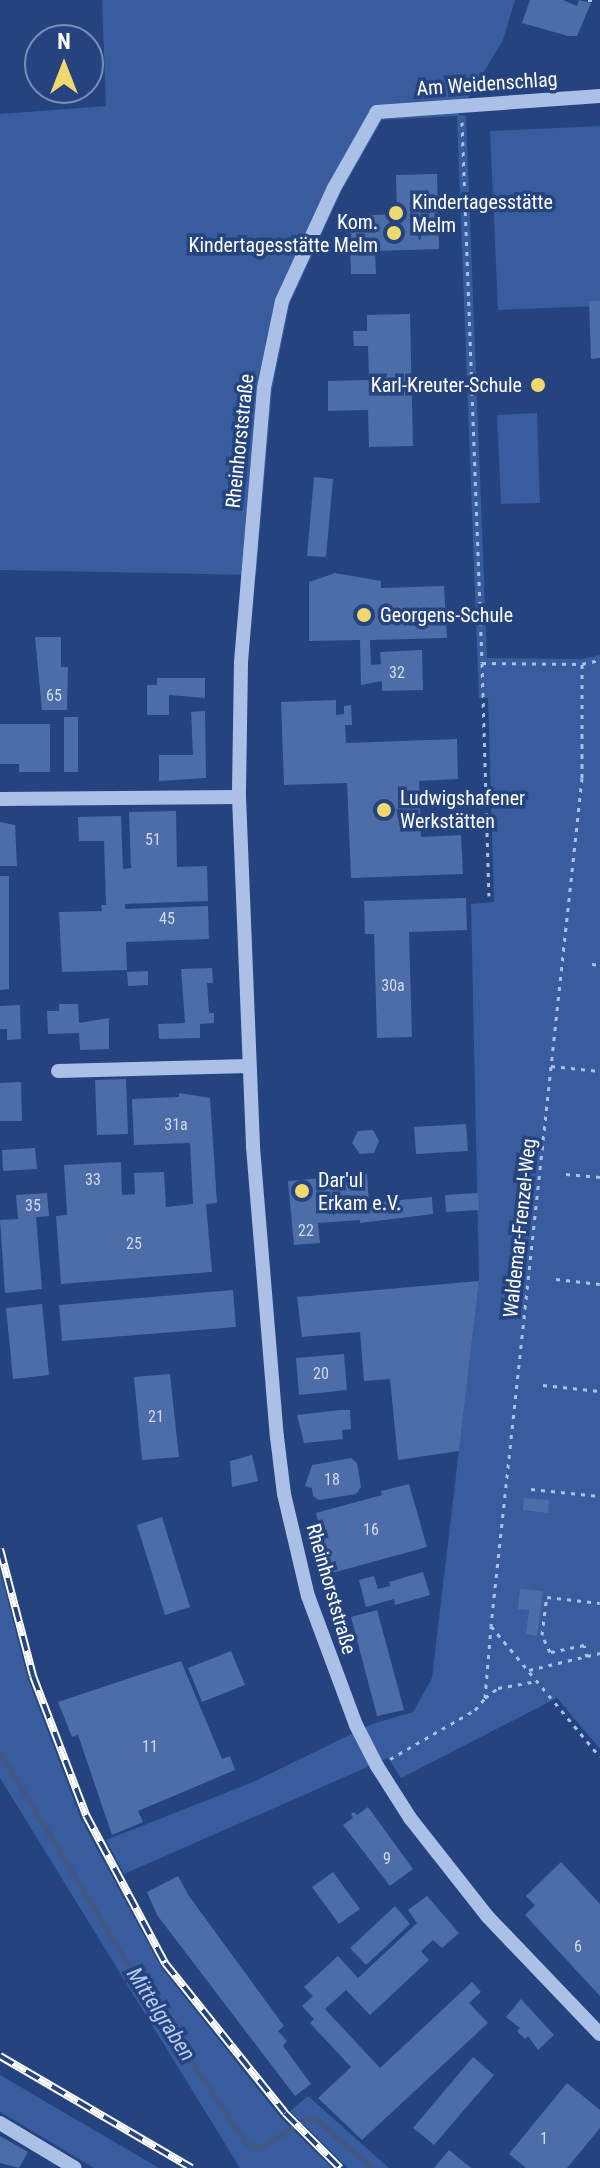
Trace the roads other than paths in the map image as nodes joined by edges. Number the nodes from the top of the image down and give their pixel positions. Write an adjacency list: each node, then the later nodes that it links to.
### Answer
1 (600, 96): 2 (street, Am Weidenschlag)
2 (377, 112): 3 (street, Rheinhorststraße)
3 (239, 797): 4 (street); 5 (street, Rheinhorststraße)
4 (0, 799)
5 (249, 1066): 6 (street); 7 (street, Rheinhorststraße)
6 (58, 1071)
7 (600, 2034)
8 (0, 2123): 9 (street)
9 (75, 2168)

